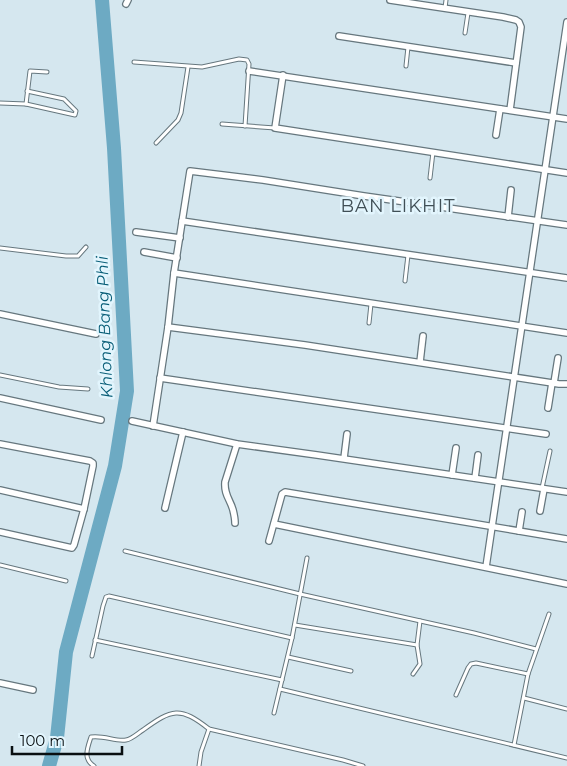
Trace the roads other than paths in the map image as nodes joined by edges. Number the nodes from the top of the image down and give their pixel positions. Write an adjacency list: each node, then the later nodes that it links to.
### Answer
1 (390, 0): 3 (street)
2 (446, 0): 3 (lane)
3 (445, 8): 4 (street)
4 (468, 12): 6 (lane); 10 (street)
5 (567, 22): 21 (street)
6 (465, 33)
7 (339, 36): 8 (street)
8 (408, 47): 10 (street); 11 (lane)
9 (134, 62): 12 (lane)
10 (516, 63): 20 (street)
11 (406, 66)
12 (188, 67): 13 (lane); 27 (lane)
13 (249, 71): 15 (street); 24 (lane)
14 (47, 72): 16 (lane)
15 (283, 75): 19 (street); 25 (street)
16 (28, 91): 18 (lane); 18 (lane)
17 (0, 103): 18 (lane)
18 (26, 104)
19 (500, 109): 20 (street); 26 (street)
20 (510, 110): 21 (street)
21 (553, 117): 22 (street); 29 (street)
22 (567, 119)
23 (222, 124): 24 (lane)
24 (245, 126): 25 (lane)
25 (275, 128): 28 (street)
26 (496, 135)
27 (156, 143)
28 (433, 152): 29 (street); 31 (lane)
29 (545, 170): 30 (street); 35 (street)
30 (567, 173)
31 (430, 178)
32 (511, 190): 33 (street)
33 (508, 217): 34 (street); 35 (street)
34 (182, 221): 38 (street); 42 (street)
35 (538, 221): 36 (street); 45 (street)
36 (567, 226)
37 (136, 232): 38 (street)
38 (180, 238): 43 (street)
39 (86, 247): 40 (lane)
40 (0, 248)
41 (144, 252): 43 (street)
42 (408, 255): 45 (street); 47 (lane)
43 (177, 258): 44 (street)
44 (174, 273): 48 (street); 52 (street)
45 (530, 273): 46 (street); 51 (street)
46 (567, 278)
47 (405, 281)
48 (372, 303): 50 (lane); 51 (street)
49 (0, 314): 54 (street)
50 (369, 324)
51 (523, 325): 53 (street); 59 (street)
52 (168, 327): 57 (street); 60 (street)
53 (567, 333)
54 (96, 334)
55 (424, 336): 57 (street)
56 (558, 358): 61 (street)
57 (420, 362): 59 (street)
58 (0, 375): 63 (lane)
59 (515, 377): 61 (street); 69 (street)
60 (160, 378): 68 (street); 69 (street)
61 (553, 383): 62 (street); 65 (street)
62 (567, 384)
63 (88, 390)
64 (0, 398): 66 (street)
65 (548, 408)
66 (101, 420)
67 (132, 421): 68 (street)
68 (153, 426): 70 (street)
69 (507, 429): 72 (street); 81 (street)
70 (183, 432): 74 (street); 85 (street)
71 (347, 434): 78 (street)
72 (546, 434)
73 (0, 444): 86 (street)
74 (237, 444): 78 (street); 89 (street)
75 (456, 448): 79 (street)
76 (550, 451): 82 (lane)
77 (478, 455): 80 (street)
78 (344, 458): 79 (street)
79 (452, 475): 80 (street)
80 (475, 478): 81 (street)
81 (499, 482): 82 (street); 91 (street)
82 (543, 488): 84 (street); 87 (street)
83 (0, 490): 86 (street)
84 (567, 492)
85 (165, 508)
86 (84, 509): 93 (street)
87 (540, 510)
88 (522, 512): 92 (street)
89 (235, 523)
90 (274, 524): 91 (street); 95 (street); 99 (street)
91 (492, 526): 92 (street); 99 (street)
92 (519, 531): 94 (street)
93 (0, 532)
94 (567, 539)
95 (269, 541)
96 (125, 552): 102 (lane)
97 (307, 558): 102 (lane)
98 (0, 565): 100 (lane)
99 (486, 567): 101 (street)
100 (66, 581)
101 (567, 584)
102 (300, 594): 104 (lane); 105 (lane)
103 (550, 614): 109 (lane)
104 (420, 621): 108 (lane); 109 (lane)
105 (295, 625): 106 (lane); 108 (lane)
106 (292, 638): 107 (lane); 111 (lane)
107 (96, 640): 110 (lane); 115 (lane)
108 (416, 644): 113 (lane)
109 (536, 649): 114 (lane)
110 (92, 656)
111 (288, 657): 112 (lane); 115 (lane)
112 (351, 671)
113 (413, 674)
114 (528, 674): 119 (lane); 120 (lane)
115 (282, 680): 117 (lane)
116 (0, 683): 118 (street)
117 (280, 689): 122 (lane); 124 (lane)
118 (33, 690)
119 (456, 695)
120 (524, 698): 121 (lane); 124 (lane)
121 (567, 709)
122 (274, 712)
123 (208, 729): 126 (lane); 127 (lane); 128 (lane)
124 (514, 745): 125 (lane)
125 (567, 758)
126 (94, 766)
127 (199, 766)
128 (363, 766)

